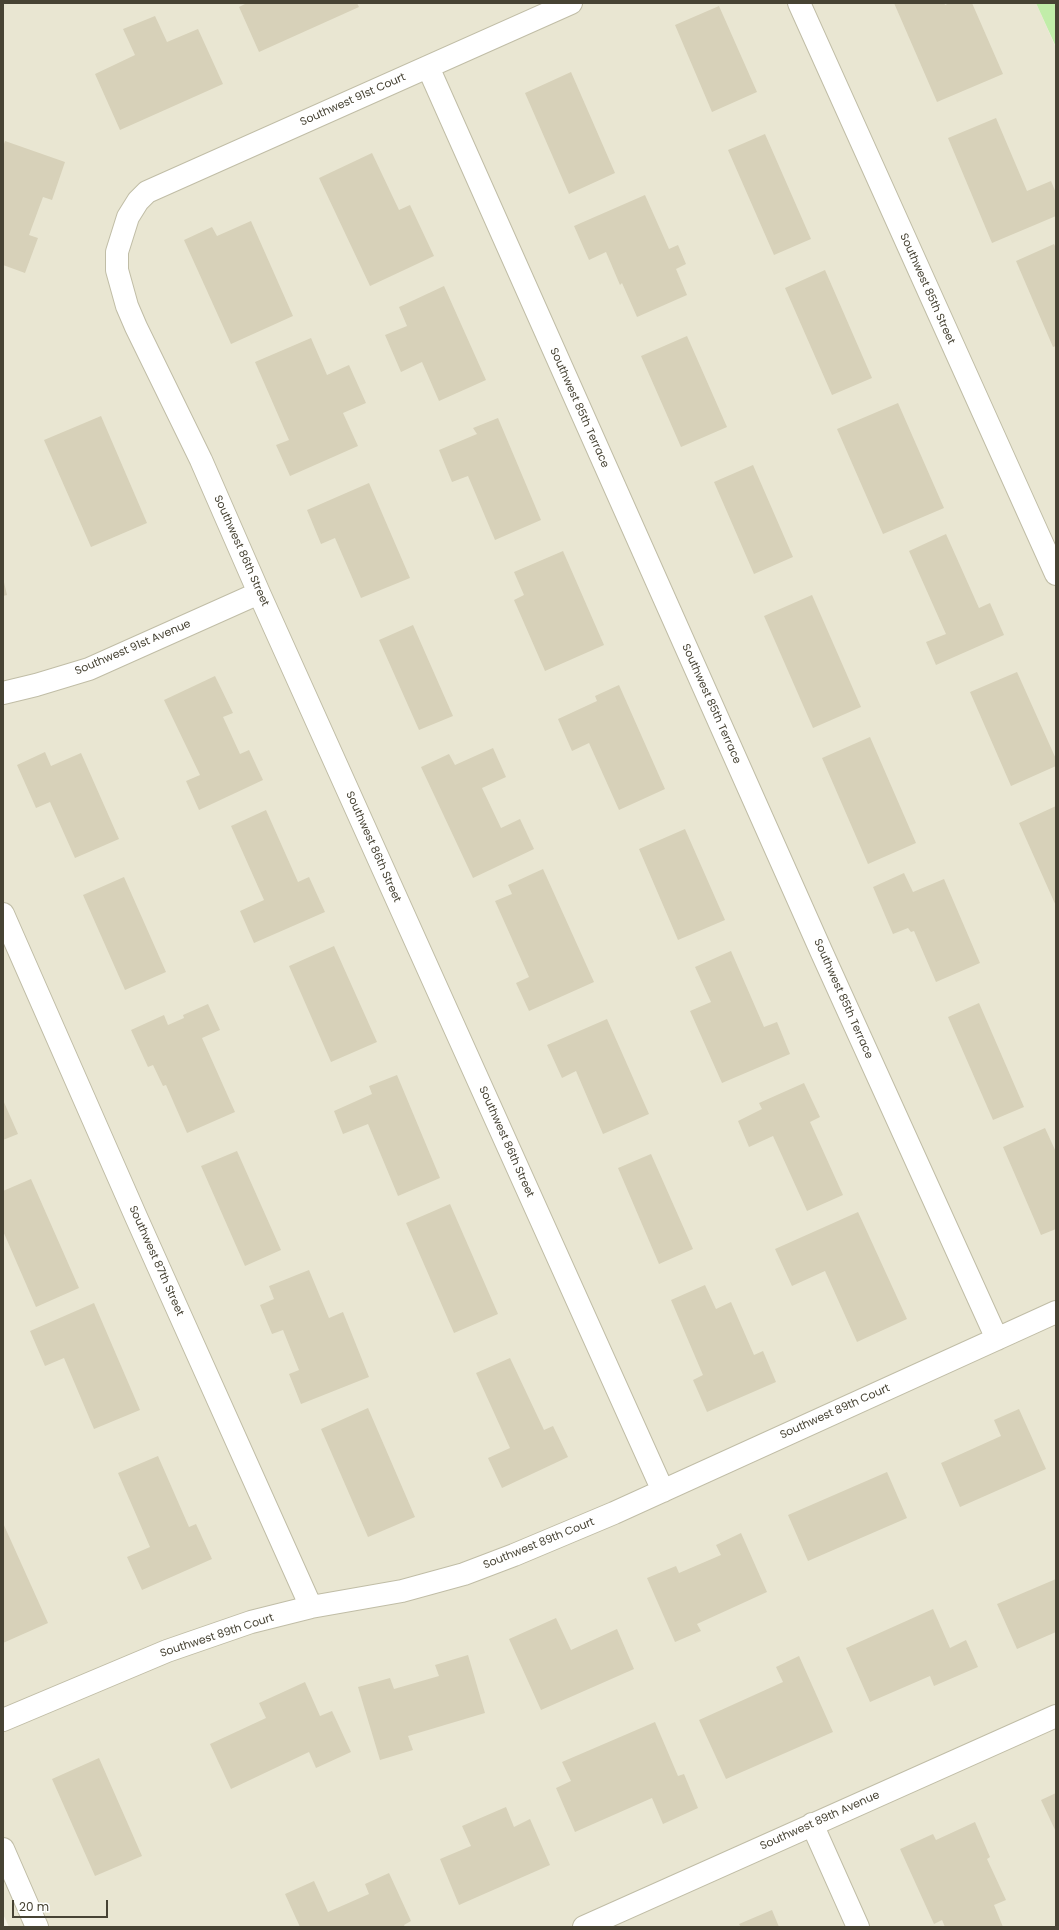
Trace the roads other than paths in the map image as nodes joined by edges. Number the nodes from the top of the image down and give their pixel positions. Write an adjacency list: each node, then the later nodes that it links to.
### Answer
1 (571, 3): 3 (street, Southwest 91st Court)
2 (799, 3): 5 (street, Southwest 85th Street)
3 (428, 67): 4 (street, Southwest 91st Court); 10 (street, Southwest 85th Terrace)
4 (138, 201): 6 (street, Southwest 86th Street)
5 (1056, 574)
6 (259, 593): 7 (street, Southwest 91st Avenue); 11 (street, Southwest 86th Street)
7 (3, 693)
8 (3, 914): 12 (street, Southwest 87th Street)
9 (1056, 1312): 10 (street, Southwest 89th Court)
10 (997, 1339): 11 (street, Southwest 89th Court)
11 (662, 1491): 12 (street, Southwest 89th Court)
12 (311, 1608): 14 (street, Southwest 89th Court)
13 (1056, 1716): 15 (street, Southwest 89th Avenue)
14 (3, 1720)
15 (812, 1824): 18 (street, Southwest 89th Avenue); 19 (street)
16 (3, 1849): 17 (street)
17 (37, 1927)
18 (584, 1927)
19 (858, 1927)

